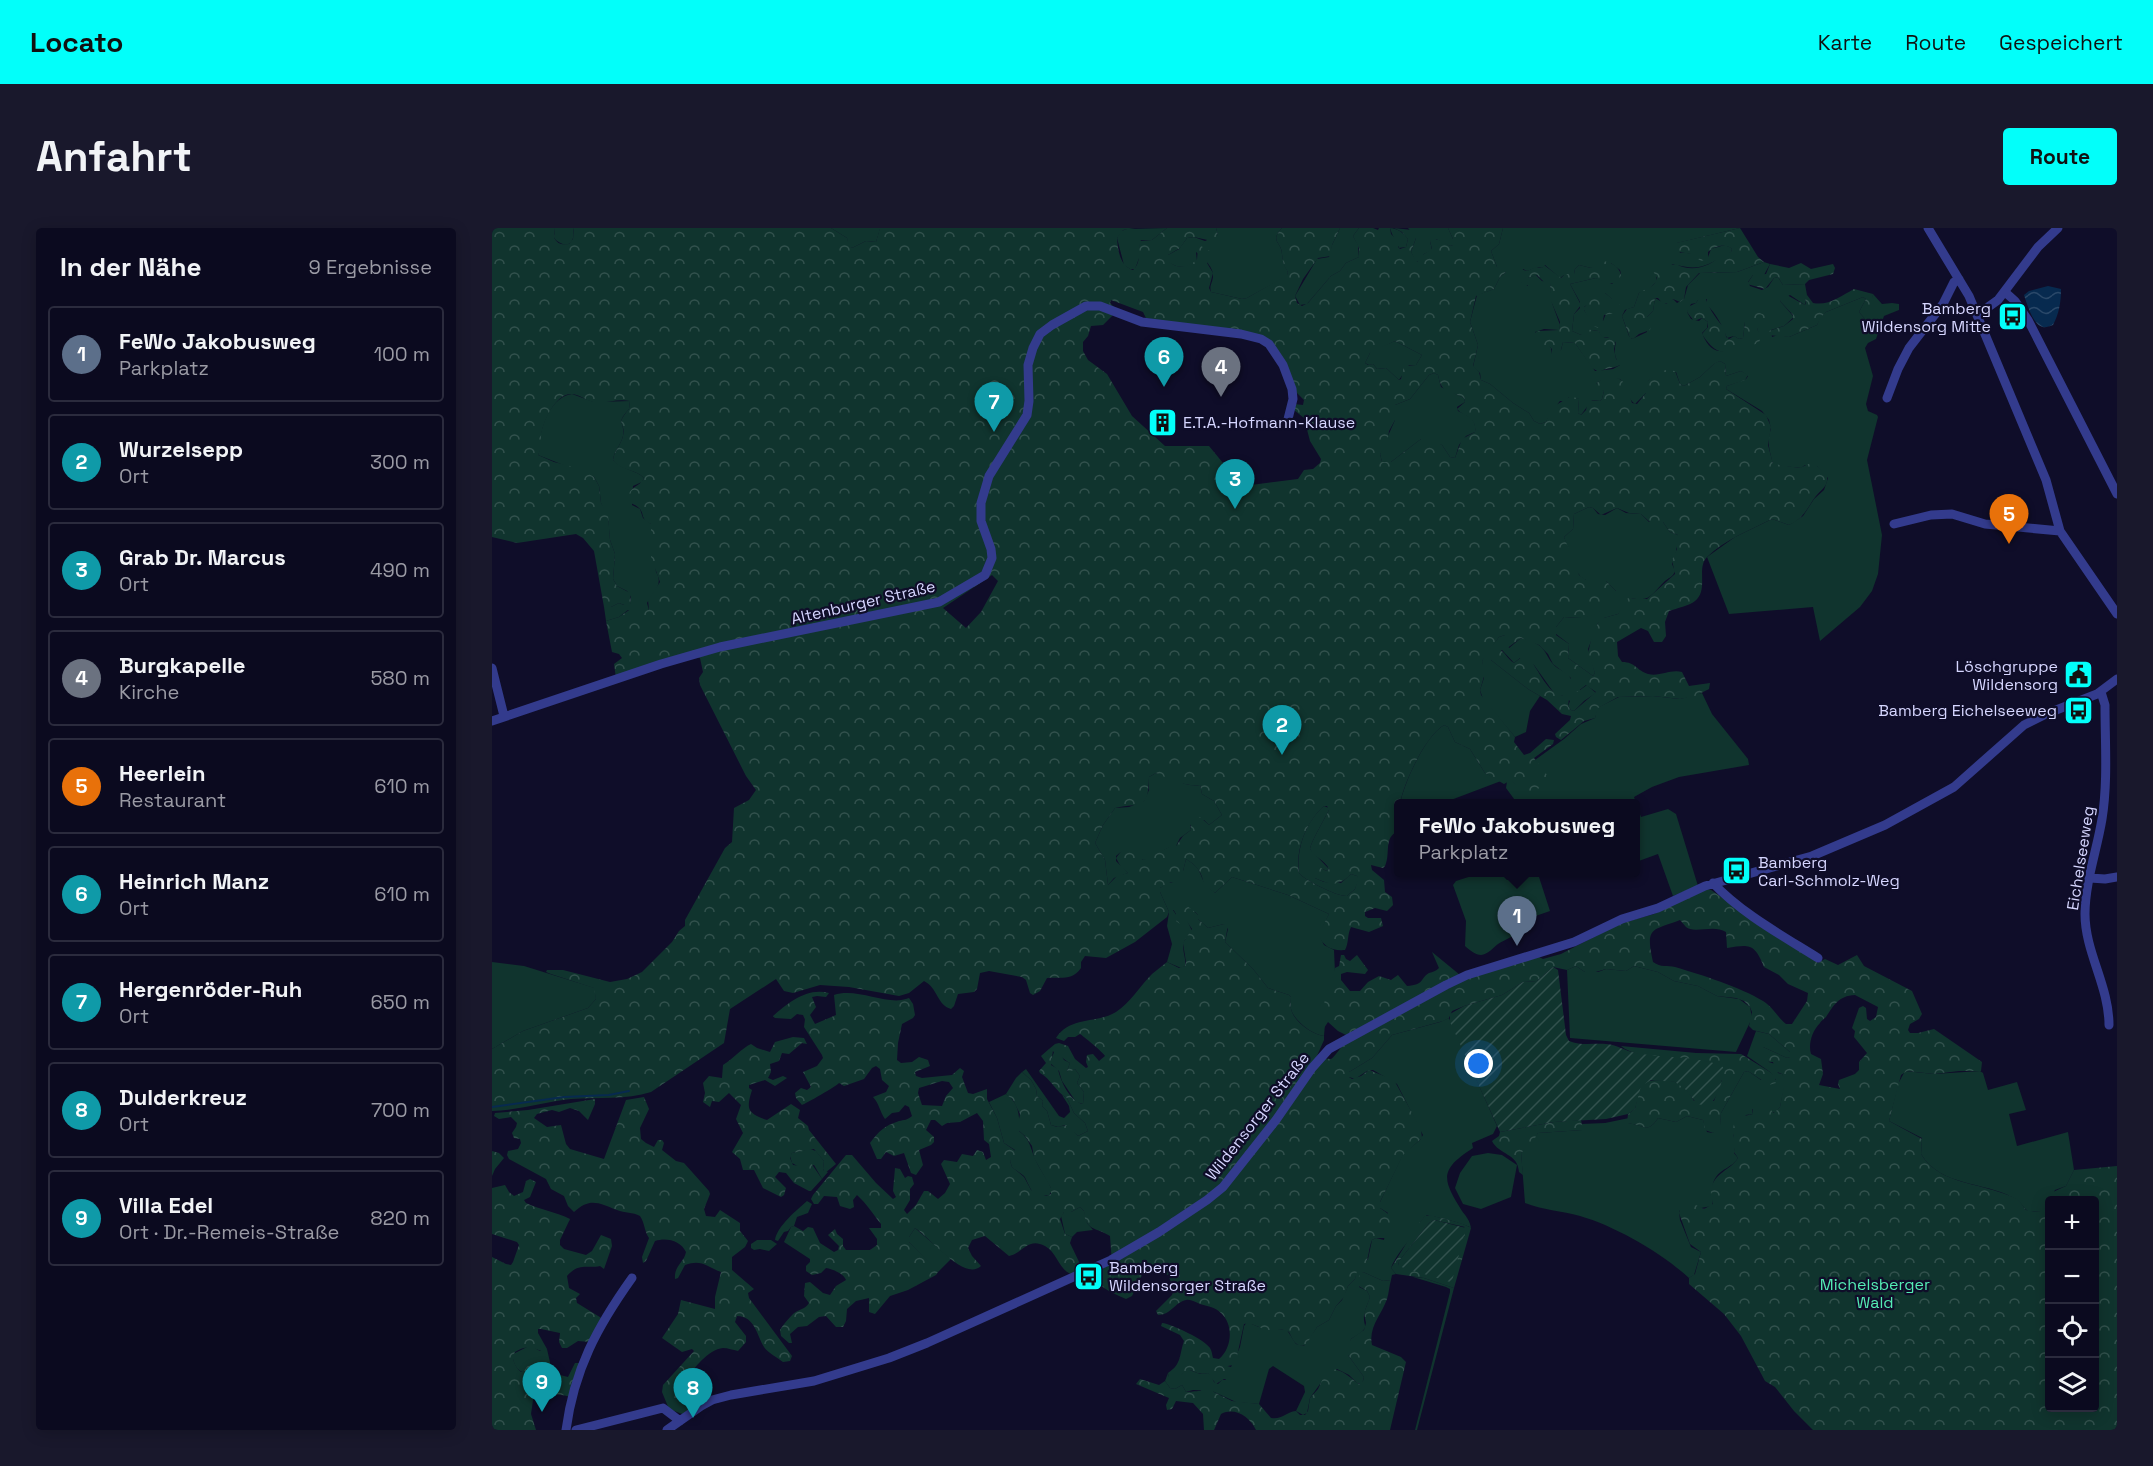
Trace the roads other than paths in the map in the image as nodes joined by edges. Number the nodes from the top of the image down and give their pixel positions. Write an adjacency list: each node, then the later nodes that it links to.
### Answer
1 (1928, 228): 3 (street)
2 (2058, 228): 4 (street)
3 (1959, 279): 5 (street); 6 (street)
4 (2005, 292): 5 (street); 8 (street)
5 (1977, 315): 10 (street)
6 (1887, 398)
7 (1288, 420): 15 (street, Altenburger Straße)
8 (2117, 494)
9 (1894, 524): 10 (street)
10 (2060, 531): 11 (street)
11 (2117, 614)
12 (492, 668): 15 (street)
13 (2117, 679): 14 (street, Wildensorger Straße)
14 (2101, 692): 18 (street, Eichelseeweg); 19 (street, Wildensorger Straße)
15 (504, 717): 16 (street, Altenburger Straße)
16 (492, 721)
17 (2117, 877): 18 (street)
18 (2090, 878): 21 (street, Eichelseeweg)
19 (1713, 883): 20 (street); 23 (street, Wildensorger Straße)
20 (1818, 958)
21 (2109, 1025)
22 (632, 1278): 24 (street)
23 (674, 1427): 25 (street)
24 (566, 1430)
25 (576, 1430)

